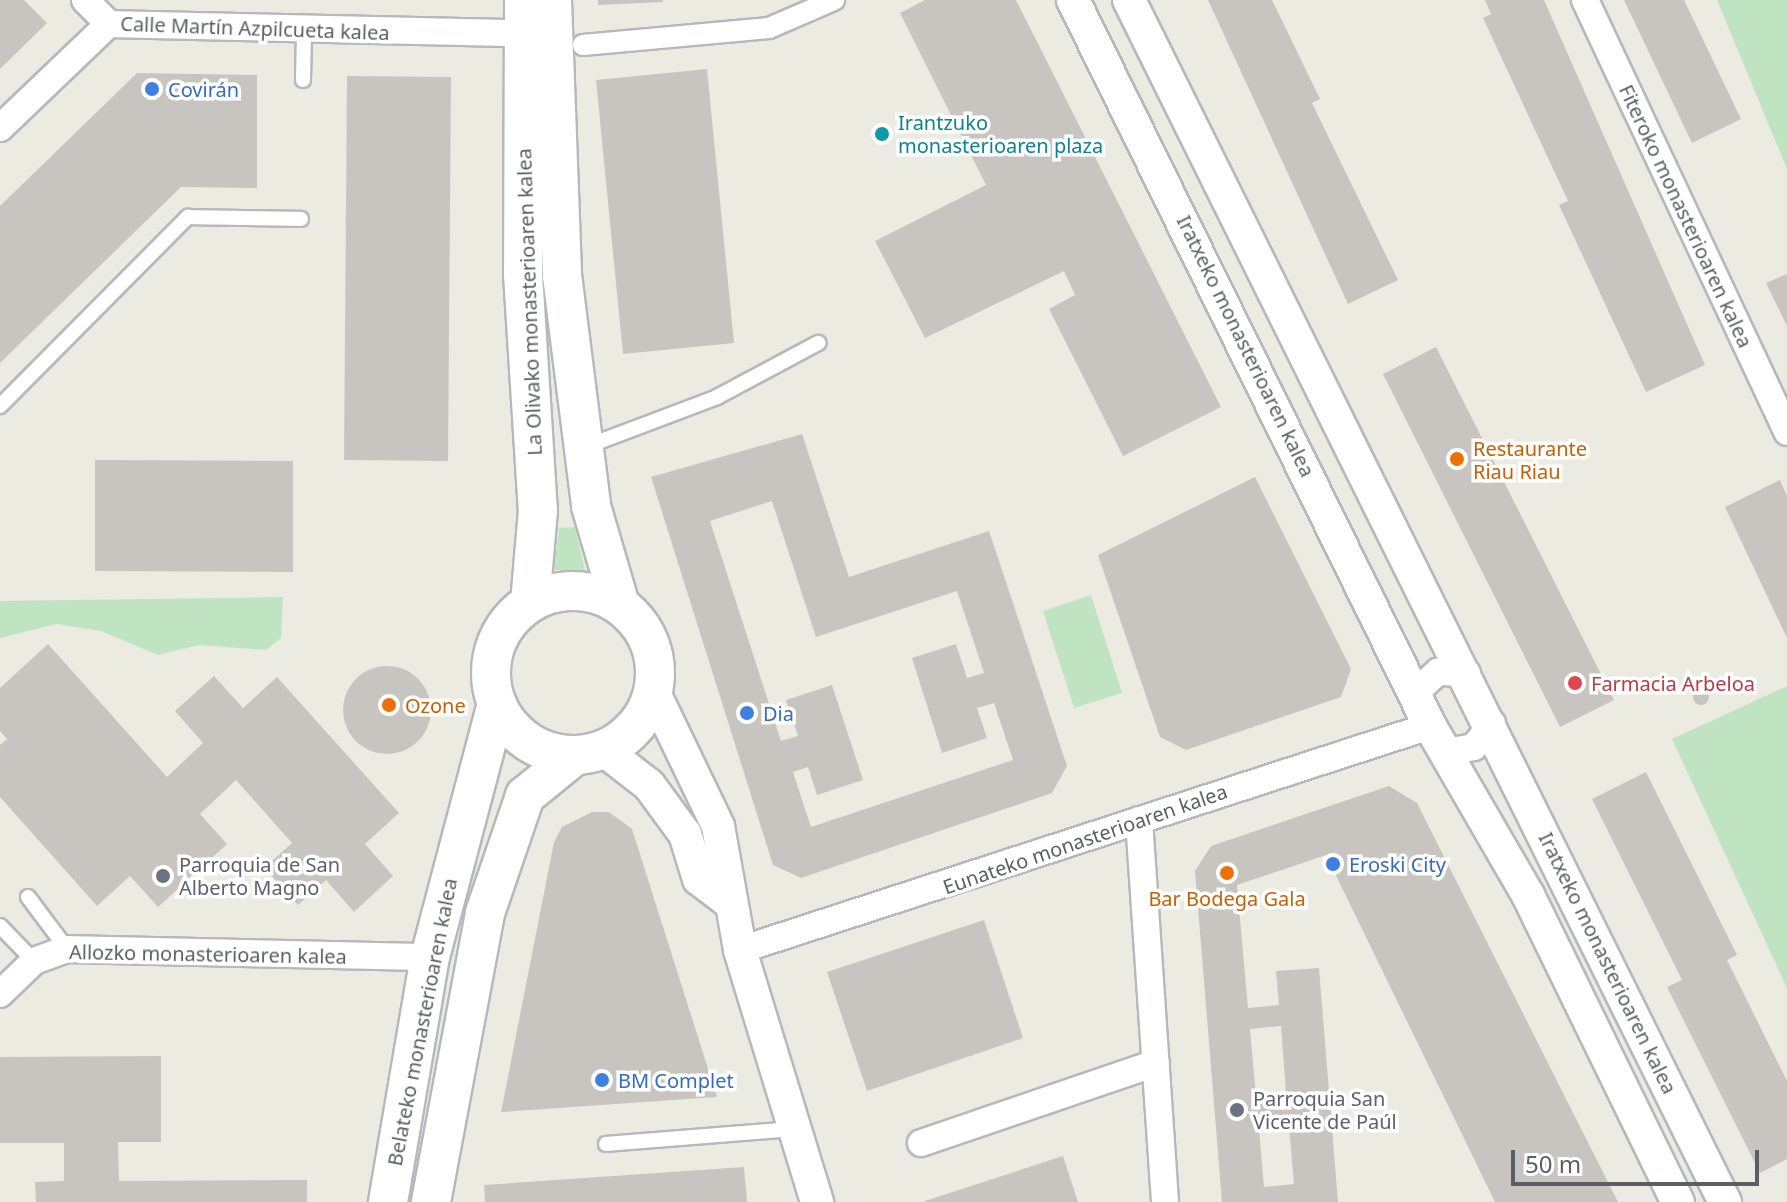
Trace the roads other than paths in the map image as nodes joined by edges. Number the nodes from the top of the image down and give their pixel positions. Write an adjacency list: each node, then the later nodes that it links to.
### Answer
1 (85, 0): 7 (street)
2 (834, 0): 6 (street)
3 (1073, 0): 20 (street, Iratxeko monasterioaren kalea)
4 (1129, 0): 18 (street, Iratxeko monasterioaren kalea)
5 (1585, 0): 14 (street, Fiteroko monasterioaren kalea)
6 (547, 22): 8 (street, Calle Martín Azpilcueta kalea); 15 (main road, La Olivako monasterioaren kalea); 16 (main road, La Olivako monasterioaren kalea)
7 (109, 24): 8 (street, Calle Martín Azpilcueta kalea); 10 (street, Calle Martín Azpilcueta kalea)
8 (304, 31): 9 (lane)
9 (303, 80)
10 (0, 128)
11 (301, 219): 13 (lane)
12 (818, 343): 15 (lane)
13 (0, 406)
14 (1787, 432)
15 (582, 448): 17 (main road, La Olivako monasterioaren kalea)
16 (530, 603): 17 (main road); 21 (main road)
17 (620, 605): 19 (main road)
18 (1467, 673): 20 (street); 22 (street, Iratxeko monasterioaren kalea)
19 (654, 693): 24 (main road); 27 (street)
20 (1414, 694): 23 (street, Iratxeko monasterioaren kalea)
21 (497, 704): 24 (main road); 31 (main road, Belateko monasterioaren kalea)
22 (1492, 723): 23 (street); 43 (street, Iratxeko monasterioaren kalea)
23 (1438, 739): 25 (street, Eunateko monasterioaren kalea); 42 (street, Iratxeko monasterioaren kalea)
24 (589, 753): 27 (street); 39 (main road, Belateko monasterioaren kalea)
25 (1139, 820): 30 (street, Eunateko monasterioaren kalea); 34 (street)
26 (28, 897): 29 (lane)
27 (728, 901): 30 (street)
28 (0, 926): 32 (lane)
29 (67, 949): 31 (street, Allozko monasterioaren kalea); 32 (street, Allozko monasterioaren kalea)
30 (740, 950): 35 (street)
31 (430, 957): 38 (main road, Belateko monasterioaren kalea)
32 (34, 961): 33 (street, Allozko monasterioaren kalea)
33 (0, 994)
34 (1156, 1063): 36 (street); 41 (street)
35 (792, 1129): 37 (lane); 40 (street)
36 (921, 1143)
37 (606, 1144)
38 (388, 1202)
39 (431, 1202)
40 (817, 1202)
41 (1165, 1202)
42 (1678, 1202)
43 (1725, 1202)

